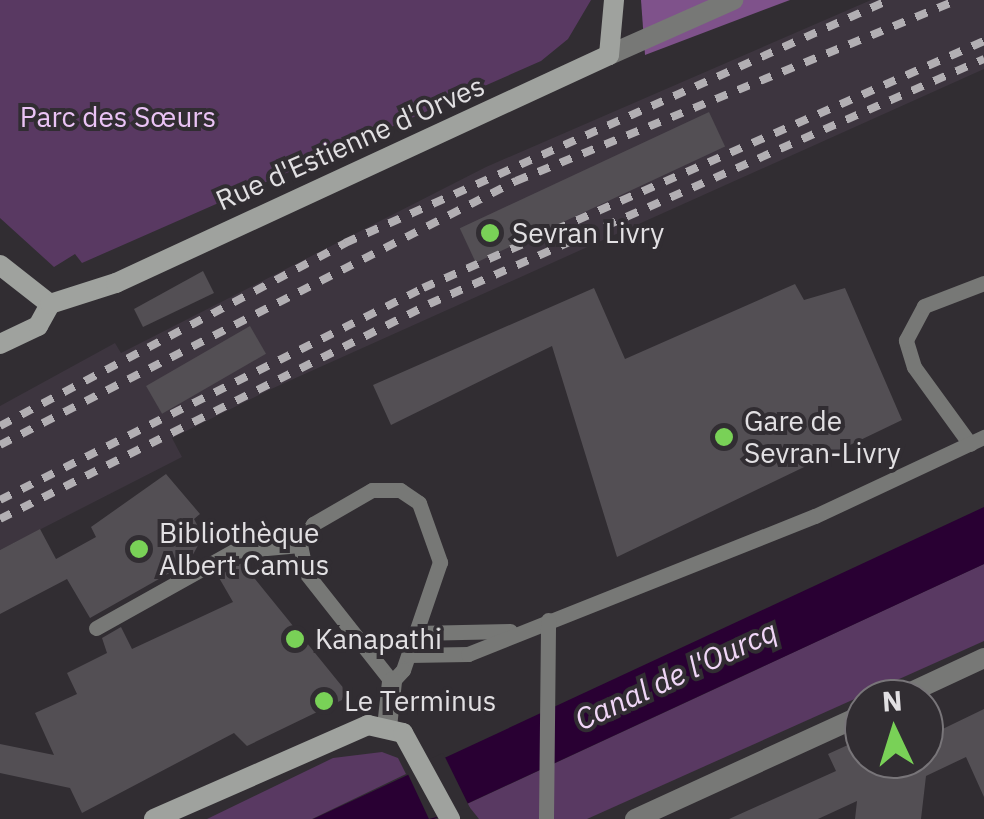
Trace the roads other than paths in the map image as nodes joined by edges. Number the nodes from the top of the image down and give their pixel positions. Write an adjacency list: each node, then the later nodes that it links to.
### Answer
1 (614, 0): 3 (street)
2 (733, 0): 3 (street, Rue d'Estienne d'Orves)
3 (610, 55): 6 (street, Rue d'Estienne d'Orves)
4 (0, 265): 6 (street)
5 (984, 283): 8 (lane)
6 (50, 304): 7 (street, Rue d'Estienne d'Orves)
7 (0, 344)
8 (977, 440): 10 (lane)
9 (300, 545): 11 (lane); 13 (lane); 17 (lane)
10 (548, 620): 12 (lane); 22 (lane)
11 (96, 628)
12 (524, 629): 13 (lane); 14 (lane)
13 (416, 633): 14 (lane)
14 (408, 655): 17 (lane)
15 (984, 658): 16 (street)
16 (939, 679)
17 (392, 682): 19 (street)
18 (844, 723): 23 (street)
19 (387, 726): 20 (street); 21 (street)
20 (154, 819)
21 (450, 819)
22 (546, 819)
23 (635, 819)

